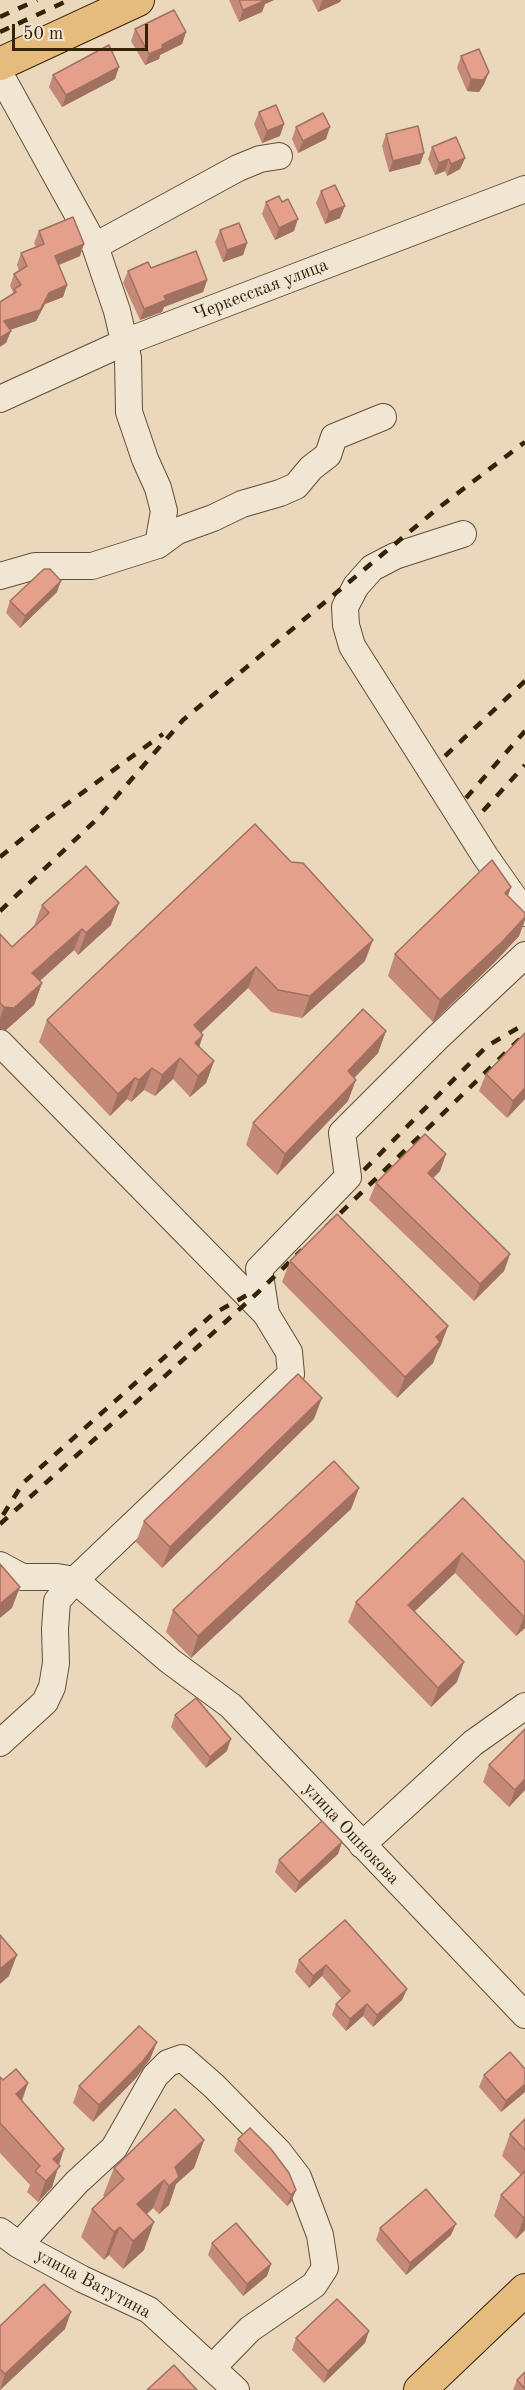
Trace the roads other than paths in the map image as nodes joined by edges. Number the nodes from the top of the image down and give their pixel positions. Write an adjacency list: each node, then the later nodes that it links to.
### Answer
1 (138, 0): 2 (main road)
2 (0, 64)
3 (0, 74): 6 (street)
4 (279, 156): 6 (street)
5 (525, 189): 7 (street, Черкесская улица)
6 (95, 246): 7 (street)
7 (125, 342): 8 (street, Черкесская улица); 11 (street)
8 (0, 399)
9 (383, 417): 11 (street)
10 (463, 534): 13 (street)
11 (158, 545): 12 (street)
12 (0, 576)
13 (525, 913)
14 (525, 955): 16 (street)
15 (0, 1043): 16 (street)
16 (266, 1314): 18 (street)
17 (0, 1565): 18 (street)
18 (75, 1580): 20 (street); 21 (street, улица Ошнокова)
19 (525, 1706): 21 (street)
20 (0, 1743)
21 (362, 1845): 22 (street, улица Ошнокова)
22 (525, 2015)
23 (10, 2238): 25 (street, улица Ватутина); 25 (street)
24 (525, 2290): 27 (main road)
25 (212, 2368): 26 (street, улица Ватутина)
26 (236, 2390)
27 (420, 2390)

